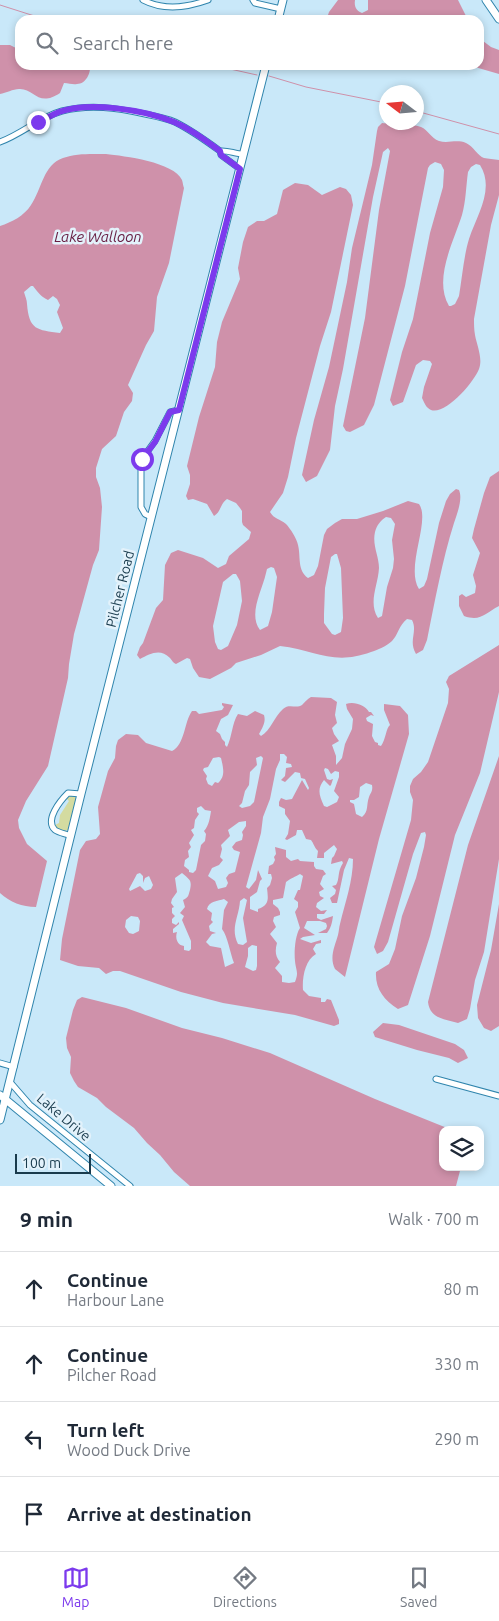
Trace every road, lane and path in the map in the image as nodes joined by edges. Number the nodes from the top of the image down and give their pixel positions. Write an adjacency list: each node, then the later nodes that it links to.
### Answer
1 (142, 0): 2 (street)
2 (208, 0)
3 (253, 0): 6 (street)
4 (282, 0): 7 (street)
5 (486, 0): 9 (street)
6 (265, 3): 7 (street)
7 (281, 10): 8 (street)
8 (280, 15)
9 (499, 20)
10 (265, 70): 13 (street, Pilcher Road)
11 (0, 142): 12 (street)
12 (220, 151): 13 (street); 14 (street)
13 (243, 154): 14 (street, Pilcher Road)
14 (240, 169): 15 (street, Pilcher Road)
15 (179, 410): 16 (street, Pilcher Road); 16 (street)
16 (151, 518): 17 (street, Pilcher Road)
17 (81, 794): 18 (street, Pilcher Road); 18 (street)
18 (71, 836): 20 (street, Pilcher Road)
19 (0, 1063): 20 (street)
20 (14, 1067): 22 (street, Pilcher Road)
21 (436, 1080): 23 (street)
22 (10, 1082): 24 (street, Pilcher Road); 27 (street, Lake Drive)
23 (499, 1096)
24 (3, 1098): 25 (street, Pilcher Road); 26 (street)
25 (0, 1120)
26 (110, 1186)
27 (130, 1186)

